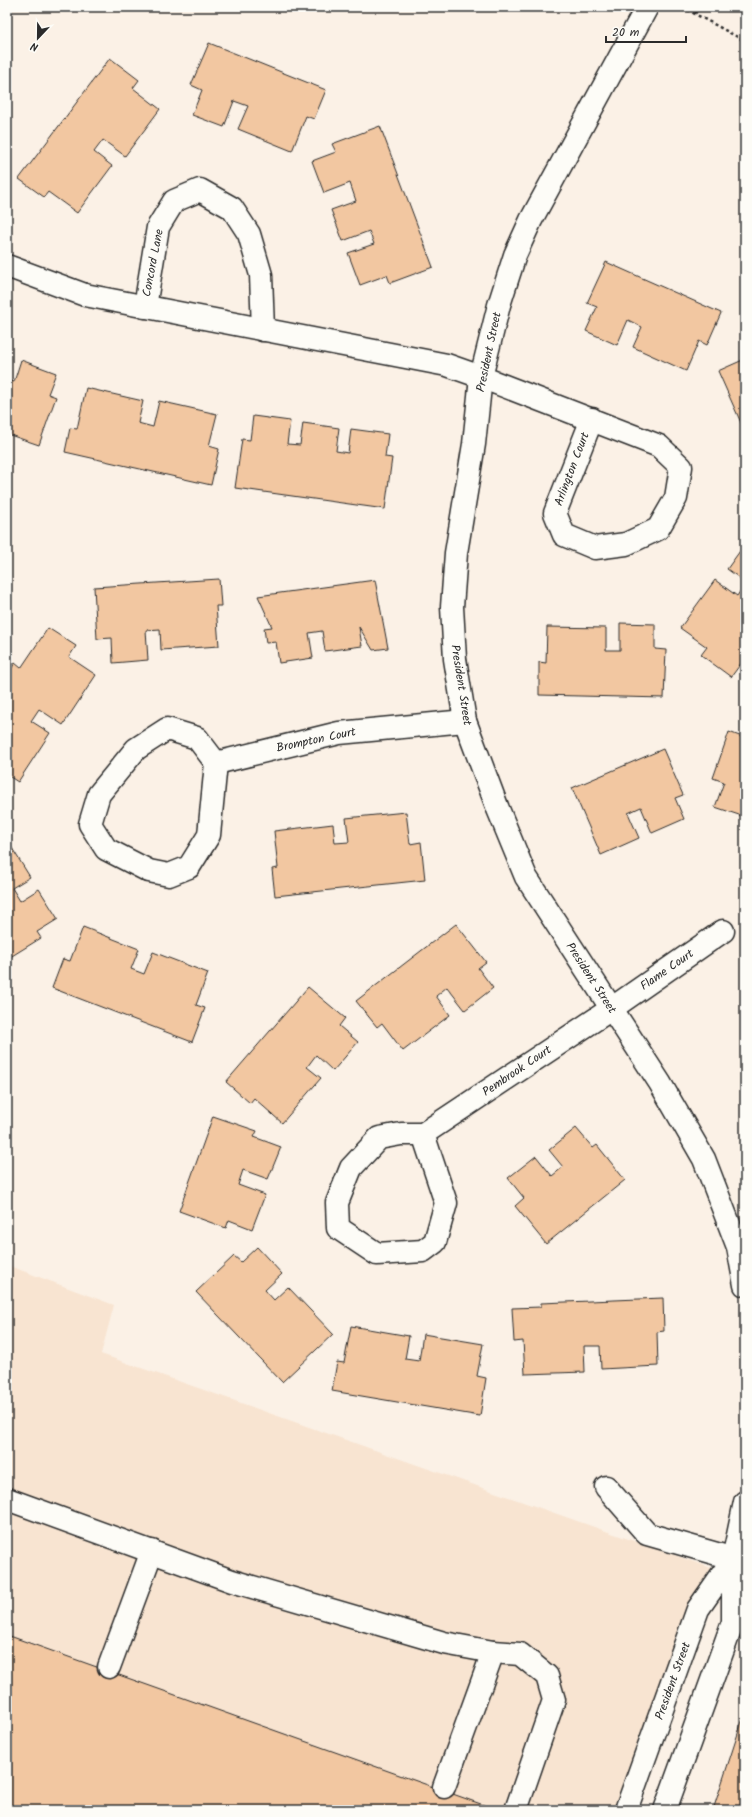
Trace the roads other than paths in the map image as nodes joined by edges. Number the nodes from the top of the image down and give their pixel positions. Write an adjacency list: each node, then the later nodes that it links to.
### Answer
1 (647, 7): 5 (street, President Street)
2 (7, 266): 3 (street, Concord Lane)
3 (145, 307): 4 (street, Concord Lane); 4 (street, Concord Lane)
4 (263, 330): 5 (street, Concord Lane)
5 (481, 377): 6 (street, Arlington Court); 7 (street, President Street)
6 (592, 419): 6 (street, Arlington Court)
7 (465, 721): 8 (street, Brompton Court); 10 (street, President Street)
8 (216, 763): 8 (street)
9 (723, 931): 10 (street, Flame Court)
10 (611, 1009): 11 (street, Pembrook Court); 12 (street, President Street)
11 (423, 1134): 11 (street)
12 (745, 1284)
13 (606, 1487): 17 (street)
14 (7, 1499): 16 (street)
15 (745, 1502): 17 (street, President Street)
16 (152, 1552): 18 (street); 19 (street)
17 (739, 1560): 22 (street, President Street); 23 (street, President Street)
18 (492, 1652): 20 (street); 21 (street)
19 (109, 1667)
20 (444, 1787)
21 (516, 1810)
22 (626, 1810)
23 (665, 1810)

